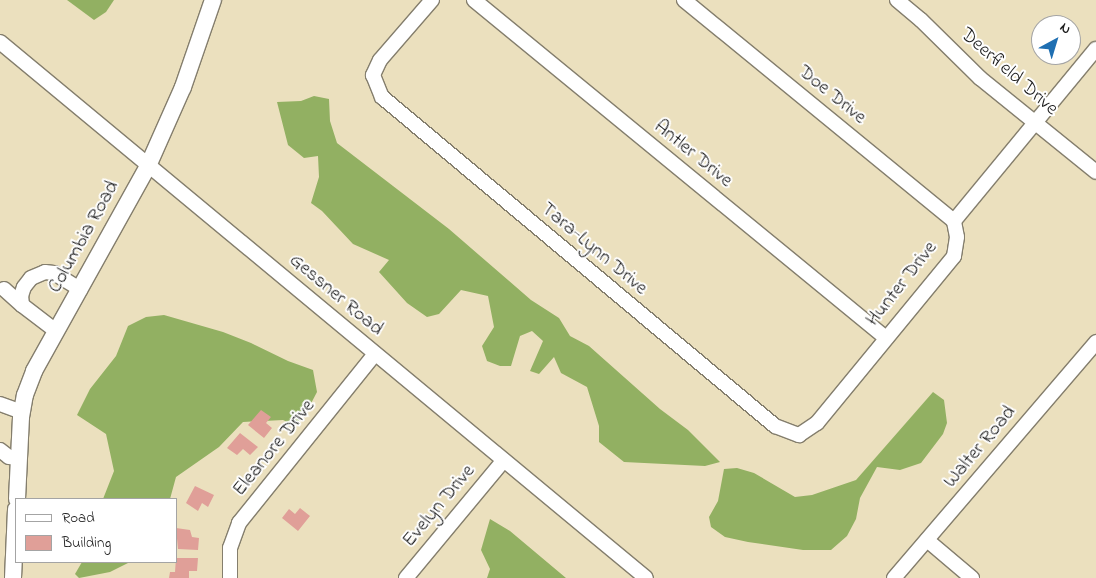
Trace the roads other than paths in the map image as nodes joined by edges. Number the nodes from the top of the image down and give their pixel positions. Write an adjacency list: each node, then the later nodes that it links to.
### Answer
1 (213, 0): 9 (main road, Columbia Road)
2 (432, 0): 21 (street, Tara-Lynn Drive)
3 (474, 0): 16 (street, Antler Drive)
4 (684, 0): 11 (street, Doe Drive)
5 (897, 0): 8 (street, Deerfield Drive)
6 (0, 42): 9 (street, Gessner Road)
7 (1096, 49): 8 (street)
8 (1035, 122): 10 (street, Deerfield Drive); 11 (street)
9 (148, 166): 12 (main road, Columbia Road); 18 (street, Gessner Road)
10 (1096, 172)
11 (954, 221): 16 (street, Hunter Drive)
12 (80, 288): 14 (street); 15 (main road, Columbia Road)
13 (1, 289): 14 (street)
14 (22, 304): 15 (street)
15 (56, 331): 20 (main road, Columbia Road)
16 (886, 338): 21 (street, Hunter Drive)
17 (1096, 342): 27 (street, Walter Road)
18 (376, 354): 24 (street, Gessner Road); 29 (street, Eleanore Drive)
19 (0, 404): 20 (street)
20 (22, 412): 23 (main road, Columbia Road)
21 (818, 423)
22 (0, 450): 23 (street)
23 (19, 458): 25 (main road, Columbia Road)
24 (504, 460): 30 (street, Evelyn Drive); 31 (street, Gessner Road)
25 (17, 498)
26 (15, 532): 28 (main road)
27 (927, 540): 32 (street, Walter Road); 33 (street)
28 (13, 578)
29 (230, 578)
30 (406, 578)
31 (646, 578)
32 (894, 578)
33 (972, 578)

